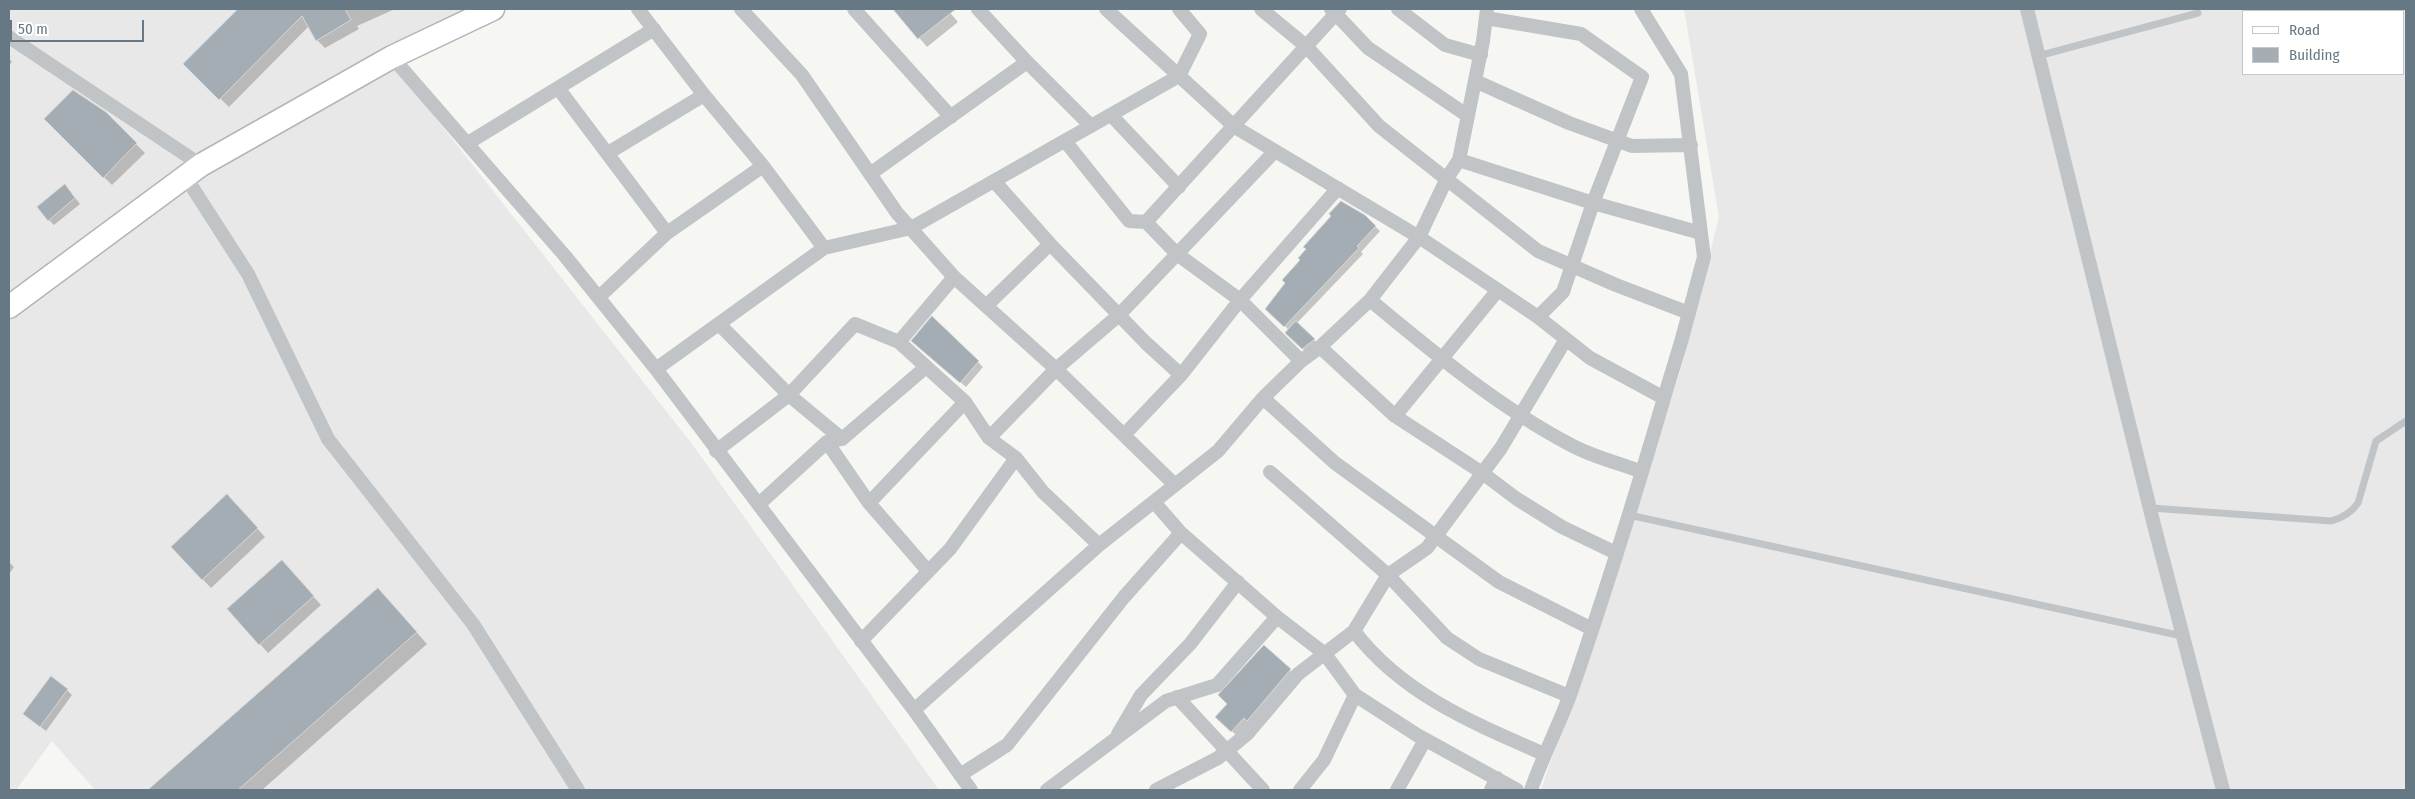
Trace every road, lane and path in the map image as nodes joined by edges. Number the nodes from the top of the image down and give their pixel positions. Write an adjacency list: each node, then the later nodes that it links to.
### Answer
1 (493, 9): 20 (main road)
2 (638, 9): 15 (street)
3 (854, 9): 28 (street)
4 (978, 9): 21 (street)
5 (1106, 9): 22 (street)
6 (1179, 9): 22 (street)
7 (1261, 9): 17 (street)
8 (1398, 9): 18 (street)
9 (1640, 9): 34 (street)
10 (2027, 9): 19 (street)
11 (744, 10): 40 (street)
12 (1335, 10): 17 (street); 27 (street)
13 (1487, 13): 18 (street); 31 (street)
14 (2198, 13): 19 (lane)
15 (654, 29): 24 (street); 25 (street)
16 (9, 37): 39 (street)
17 (1306, 46): 30 (street); 41 (street)
18 (1481, 54): 23 (street)
19 (2038, 56): 95 (street)
20 (392, 57): 33 (street); 39 (main road)
21 (1027, 62): 28 (street); 29 (street)
22 (1180, 76): 26 (street); 30 (street)
23 (1475, 81): 27 (street); 31 (street)
24 (558, 88): 33 (street); 36 (street)
25 (704, 95): 36 (street); 38 (street)
26 (1111, 115): 29 (street); 43 (street)
27 (1468, 116): 37 (street)
28 (951, 117): 40 (street)
29 (1091, 126): 32 (street)
30 (1234, 127): 35 (street); 43 (street)
31 (1618, 140): 34 (street); 45 (street)
32 (1065, 141): 42 (street); 46 (street)
33 (468, 143): 57 (street)
34 (1691, 145): 48 (street)
35 (1275, 151): 44 (street); 53 (street)
36 (608, 153): 49 (street)
37 (1459, 160): 41 (street); 45 (street)
38 (763, 166): 49 (street); 52 (street)
39 (193, 170): 61 (main road); 120 (street)
40 (870, 174): 47 (street)
41 (1447, 178): 50 (street); 54 (street)
42 (994, 181): 47 (street); 51 (street)
43 (1179, 187): 46 (street)
44 (1338, 188): 50 (street); 58 (street)
45 (1593, 203): 48 (street); 54 (street)
46 (1146, 222): 53 (street)
47 (911, 228): 52 (street); 55 (street)
48 (1701, 233): 62 (street)
49 (667, 234): 57 (street)
50 (1419, 237): 56 (street); 59 (street)
51 (1050, 244): 60 (street); 63 (street)
52 (824, 248): 65 (street)
53 (1177, 254): 58 (street); 63 (street)
54 (1572, 266): 62 (street); 64 (street)
55 (954, 277): 60 (street); 67 (street)
56 (1498, 290): 64 (street); 69 (street)
57 (599, 297): 73 (street)
58 (1240, 300): 70 (street); 74 (street)
59 (1370, 300): 68 (street); 69 (street)
60 (986, 306): 72 (street)
61 (9, 307)
62 (1689, 313): 77 (street)
63 (1119, 315): 72 (street); 74 (street)
64 (1538, 317): 66 (street)
65 (720, 325): 73 (street); 75 (street)
66 (1566, 339): 77 (street); 80 (street)
67 (899, 342): 71 (street); 75 (street)
68 (1320, 347): 70 (street); 79 (street)
69 (1443, 360): 79 (street); 80 (street)
70 (1301, 361): 76 (street)
71 (926, 367): 78 (street); 84 (street)
72 (1056, 369): 82 (street); 83 (street)
73 (656, 370): 86 (street)
74 (1181, 375): 82 (street)
75 (789, 395): 84 (street); 86 (street)
76 (1263, 398): 91 (street); 98 (street)
77 (1664, 398): 90 (street)
78 (965, 402): 83 (street); 93 (street)
79 (1394, 416): 89 (street)
80 (1520, 417): 89 (street); 90 (street)
81 (2406, 422): 95 (lane)
82 (1124, 436): 91 (street)
83 (989, 438): 87 (street)
84 (842, 440): 85 (street)
85 (827, 442): 93 (street); 94 (street)
86 (716, 451): 94 (street)
87 (1016, 458): 99 (street); 101 (street)
88 (1270, 472): 102 (street)
89 (1482, 472): 98 (street); 100 (street)
90 (1642, 472): 96 (street)
91 (1175, 485): 92 (street)
92 (1154, 502): 97 (street); 99 (street)
93 (869, 503): 101 (street)
94 (760, 504): 108 (street)
95 (2151, 508): 107 (street)
96 (1628, 515): 100 (street); 107 (lane)
97 (1181, 533): 103 (street); 118 (street)
98 (1436, 535): 102 (street); 105 (street)
99 (1099, 546): 113 (street)
100 (1616, 553): 105 (street)
101 (928, 571): 108 (street)
102 (1388, 575): 106 (street); 111 (street)
103 (1238, 582): 104 (street); 115 (street)
104 (1277, 617): 109 (street); 112 (street)
105 (1592, 629): 111 (street)
106 (1354, 631): 109 (street); 117 (street)
107 (2182, 636): 129 (street)
108 (861, 641): 113 (street)
109 (1324, 654): 110 (street); 116 (street)
110 (1355, 695): 114 (street); 125 (street)
111 (1569, 696): 117 (street)
112 (1177, 697): 115 (street); 116 (street)
113 (914, 710): 118 (street)
114 (1425, 740): 119 (street); 126 (street)
115 (1114, 741): 122 (street)
116 (1226, 752): 123 (street); 124 (street)
117 (1544, 754): 128 (street)
118 (960, 775): 121 (street)
119 (1494, 784): 127 (street)
120 (578, 790)
121 (971, 790)
122 (1047, 790)
123 (1156, 790)
124 (1263, 790)
125 (1300, 790)
126 (1397, 790)
127 (1517, 790)
128 (1531, 790)
129 (2223, 790)

